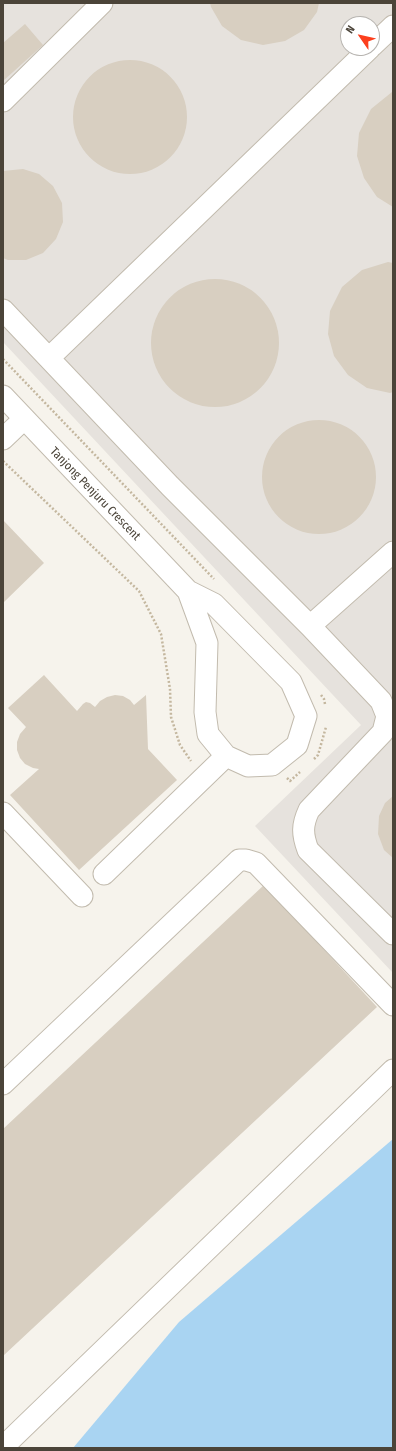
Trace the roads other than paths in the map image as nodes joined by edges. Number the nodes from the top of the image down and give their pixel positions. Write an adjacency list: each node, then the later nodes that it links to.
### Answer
1 (102, 3): 5 (street)
2 (393, 26): 3 (street)
3 (380, 38)
4 (362, 56): 7 (street)
5 (3, 101)
6 (3, 310): 7 (street)
7 (49, 358): 13 (street)
8 (3, 396): 9 (street, Tanjong Penjuru Crescent)
9 (24, 419): 10 (street); 12 (street, Tanjong Penjuru Crescent)
10 (3, 440)
11 (393, 552): 13 (street)
12 (188, 591): 14 (street, Tanjong Penjuru Crescent); 14 (street, Tanjong Penjuru Crescent)
13 (310, 626): 18 (street)
14 (226, 756): 16 (street)
15 (3, 813): 17 (street)
16 (104, 874)
17 (82, 896)
18 (393, 934)
19 (393, 1005): 21 (street)
20 (393, 1070): 22 (street)
21 (3, 1084)
22 (3, 1447)

